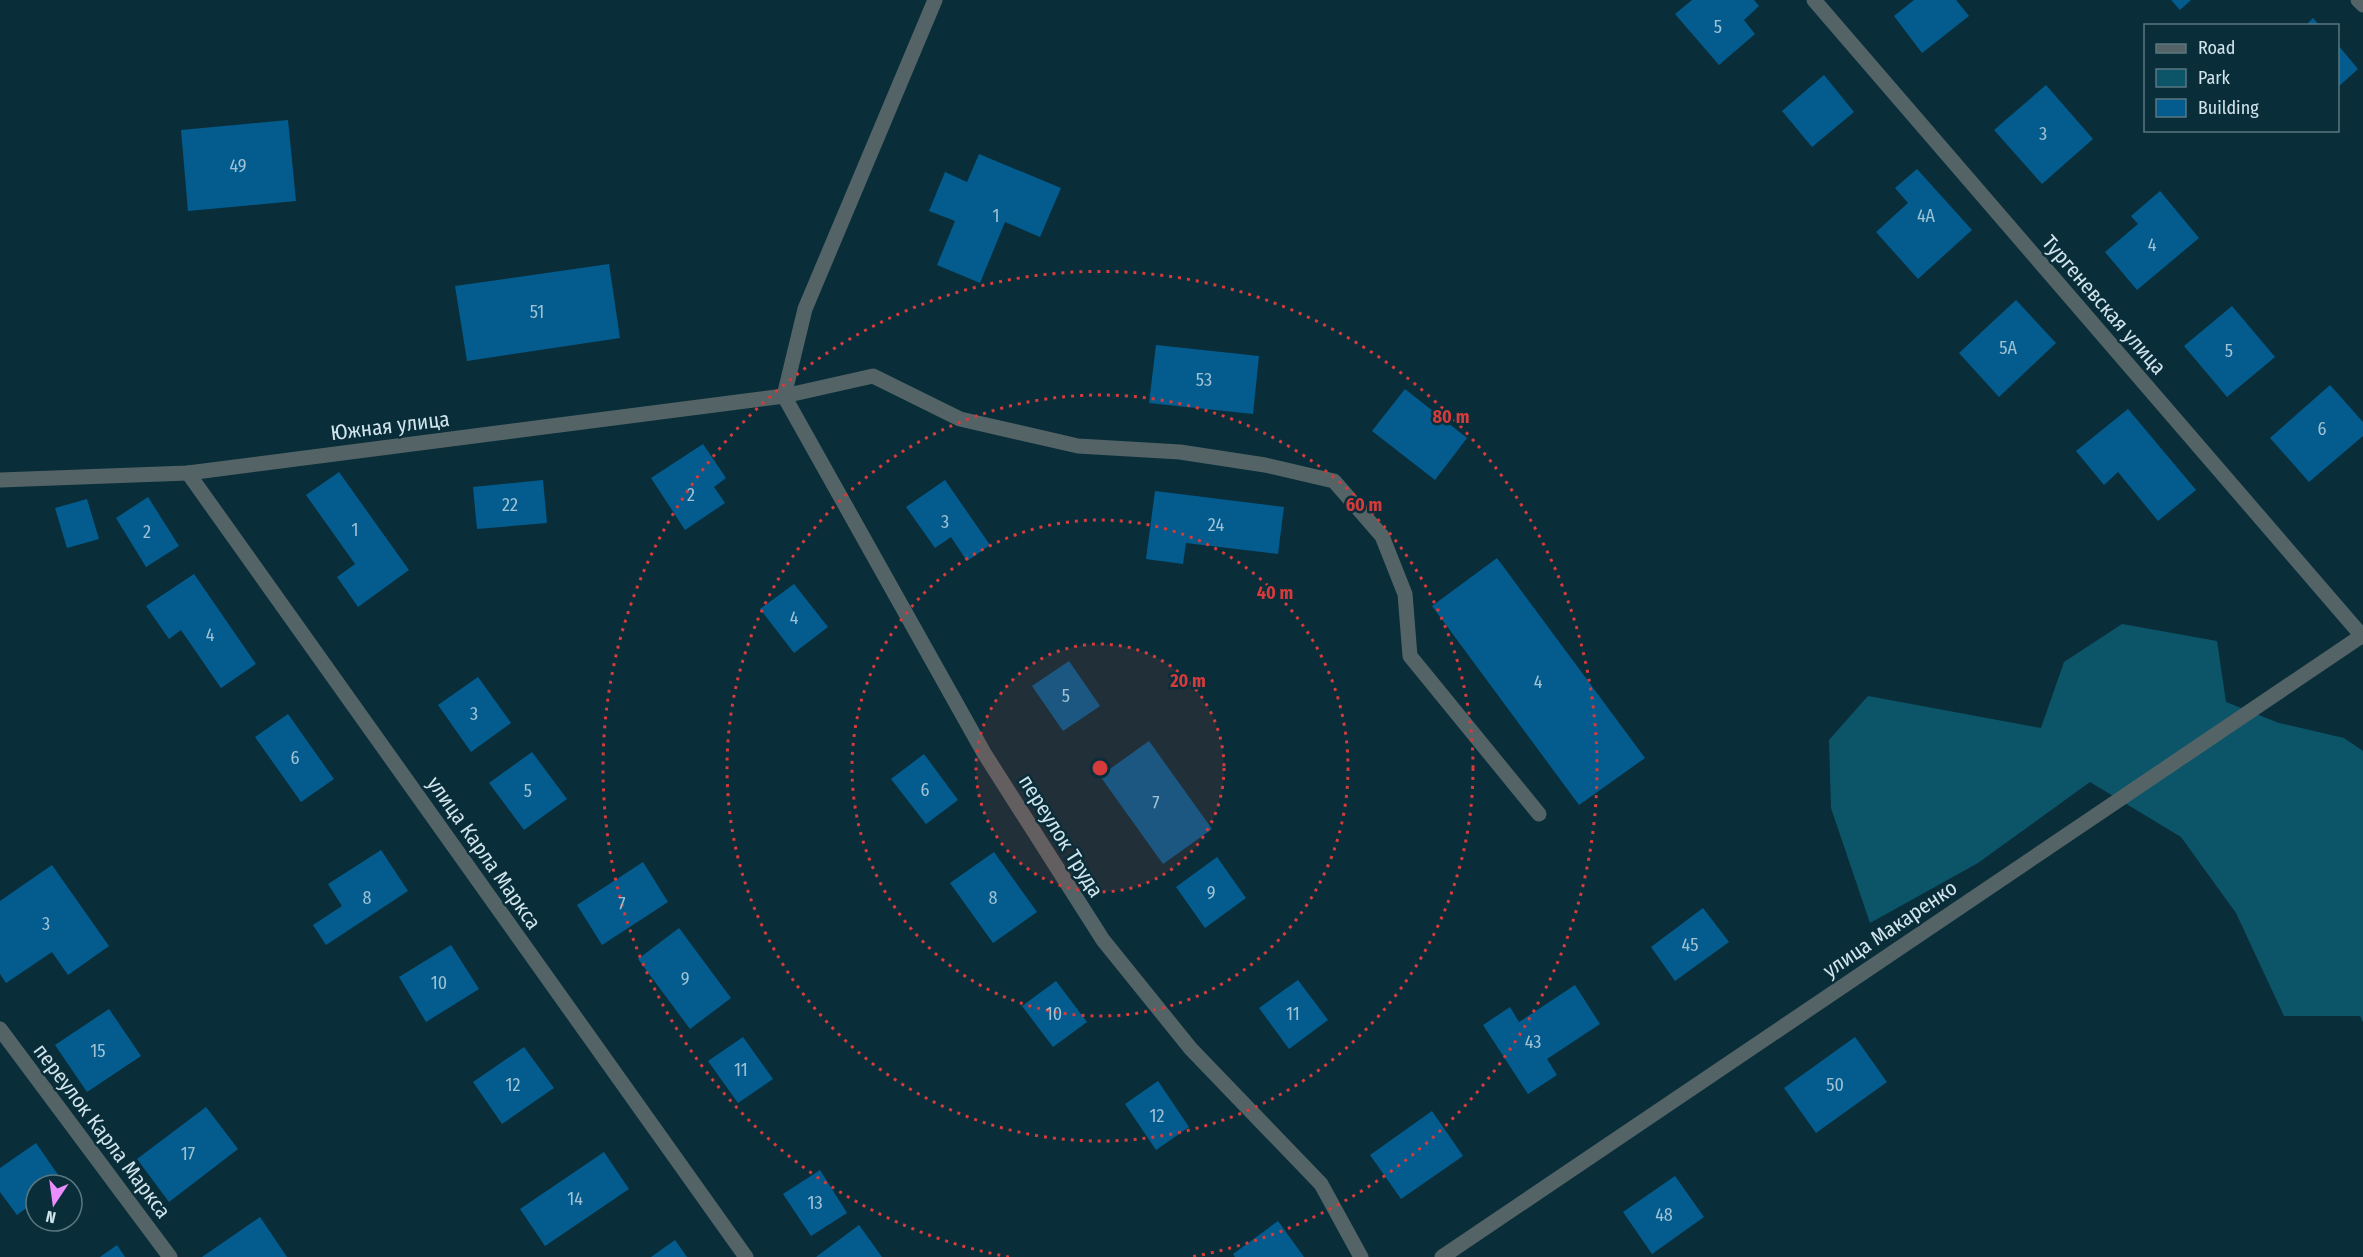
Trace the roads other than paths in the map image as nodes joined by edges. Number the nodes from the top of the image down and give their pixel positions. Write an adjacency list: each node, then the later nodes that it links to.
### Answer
1 (935, 0): 5 (street)
2 (1814, 0): 8 (street, Тургеневская улица)
3 (2358, 0): 4 (street)
4 (2363, 5)
5 (784, 396): 6 (street, Южная улица); 9 (street, Южная улица); 13 (street, переулок Труда)
6 (188, 473): 7 (street, Южная улица); 12 (street, улица Карла Маркса)
7 (0, 480)
8 (2363, 636): 14 (street, улица Макаренко)
9 (1539, 814)
10 (0, 1029): 11 (street, переулок Карла Маркса)
11 (170, 1257)
12 (746, 1257)
13 (1361, 1257)
14 (1442, 1257)

